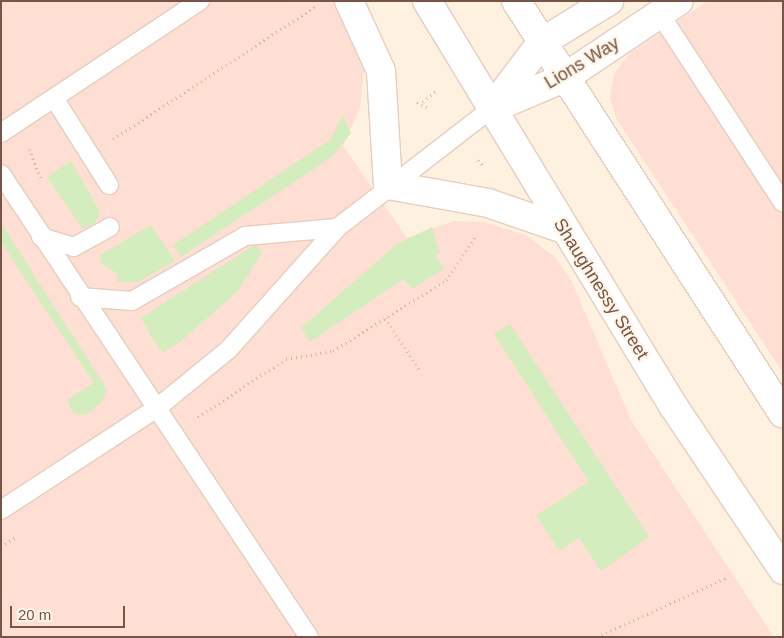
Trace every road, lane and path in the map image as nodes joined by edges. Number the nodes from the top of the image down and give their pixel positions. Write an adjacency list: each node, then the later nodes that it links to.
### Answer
1 (200, 1): 11 (lane)
2 (349, 1): 19 (main road)
3 (427, 1): 13 (main road, Shaughnessy Street)
4 (516, 1): 8 (main road)
5 (609, 1): 8 (main road, Lions Way)
6 (318, 5): 15 (path)
7 (669, 8): 9 (main road, Lions Way); 20 (lane)
8 (542, 42): 9 (main road); 13 (main road, Lions Way)
9 (564, 78): 13 (main road, Lions Way); 30 (main road)
10 (436, 91): 12 (path)
11 (54, 98): 14 (lane); 18 (lane)
12 (423, 103)
13 (491, 109): 19 (lane); 24 (main road, Shaughnessy Street)
14 (8, 128): 17 (path)
15 (104, 133)
16 (1, 174): 25 (lane)
17 (42, 181)
18 (109, 185)
19 (388, 185): 22 (lane); 24 (main road)
20 (783, 203)
21 (110, 228): 25 (lane)
22 (337, 228): 26 (lane); 29 (lane)
23 (481, 228): 27 (path)
24 (564, 229): 33 (main road, Shaughnessy Street)
25 (41, 237): 26 (lane)
26 (80, 297): 29 (lane)
27 (385, 318): 28 (path); 31 (path)
28 (419, 369)
29 (157, 408): 32 (lane); 35 (lane)
30 (783, 413)
31 (203, 424)
32 (1, 510)
33 (783, 570)
34 (726, 578): 36 (path)
35 (309, 637)
36 (597, 637)

